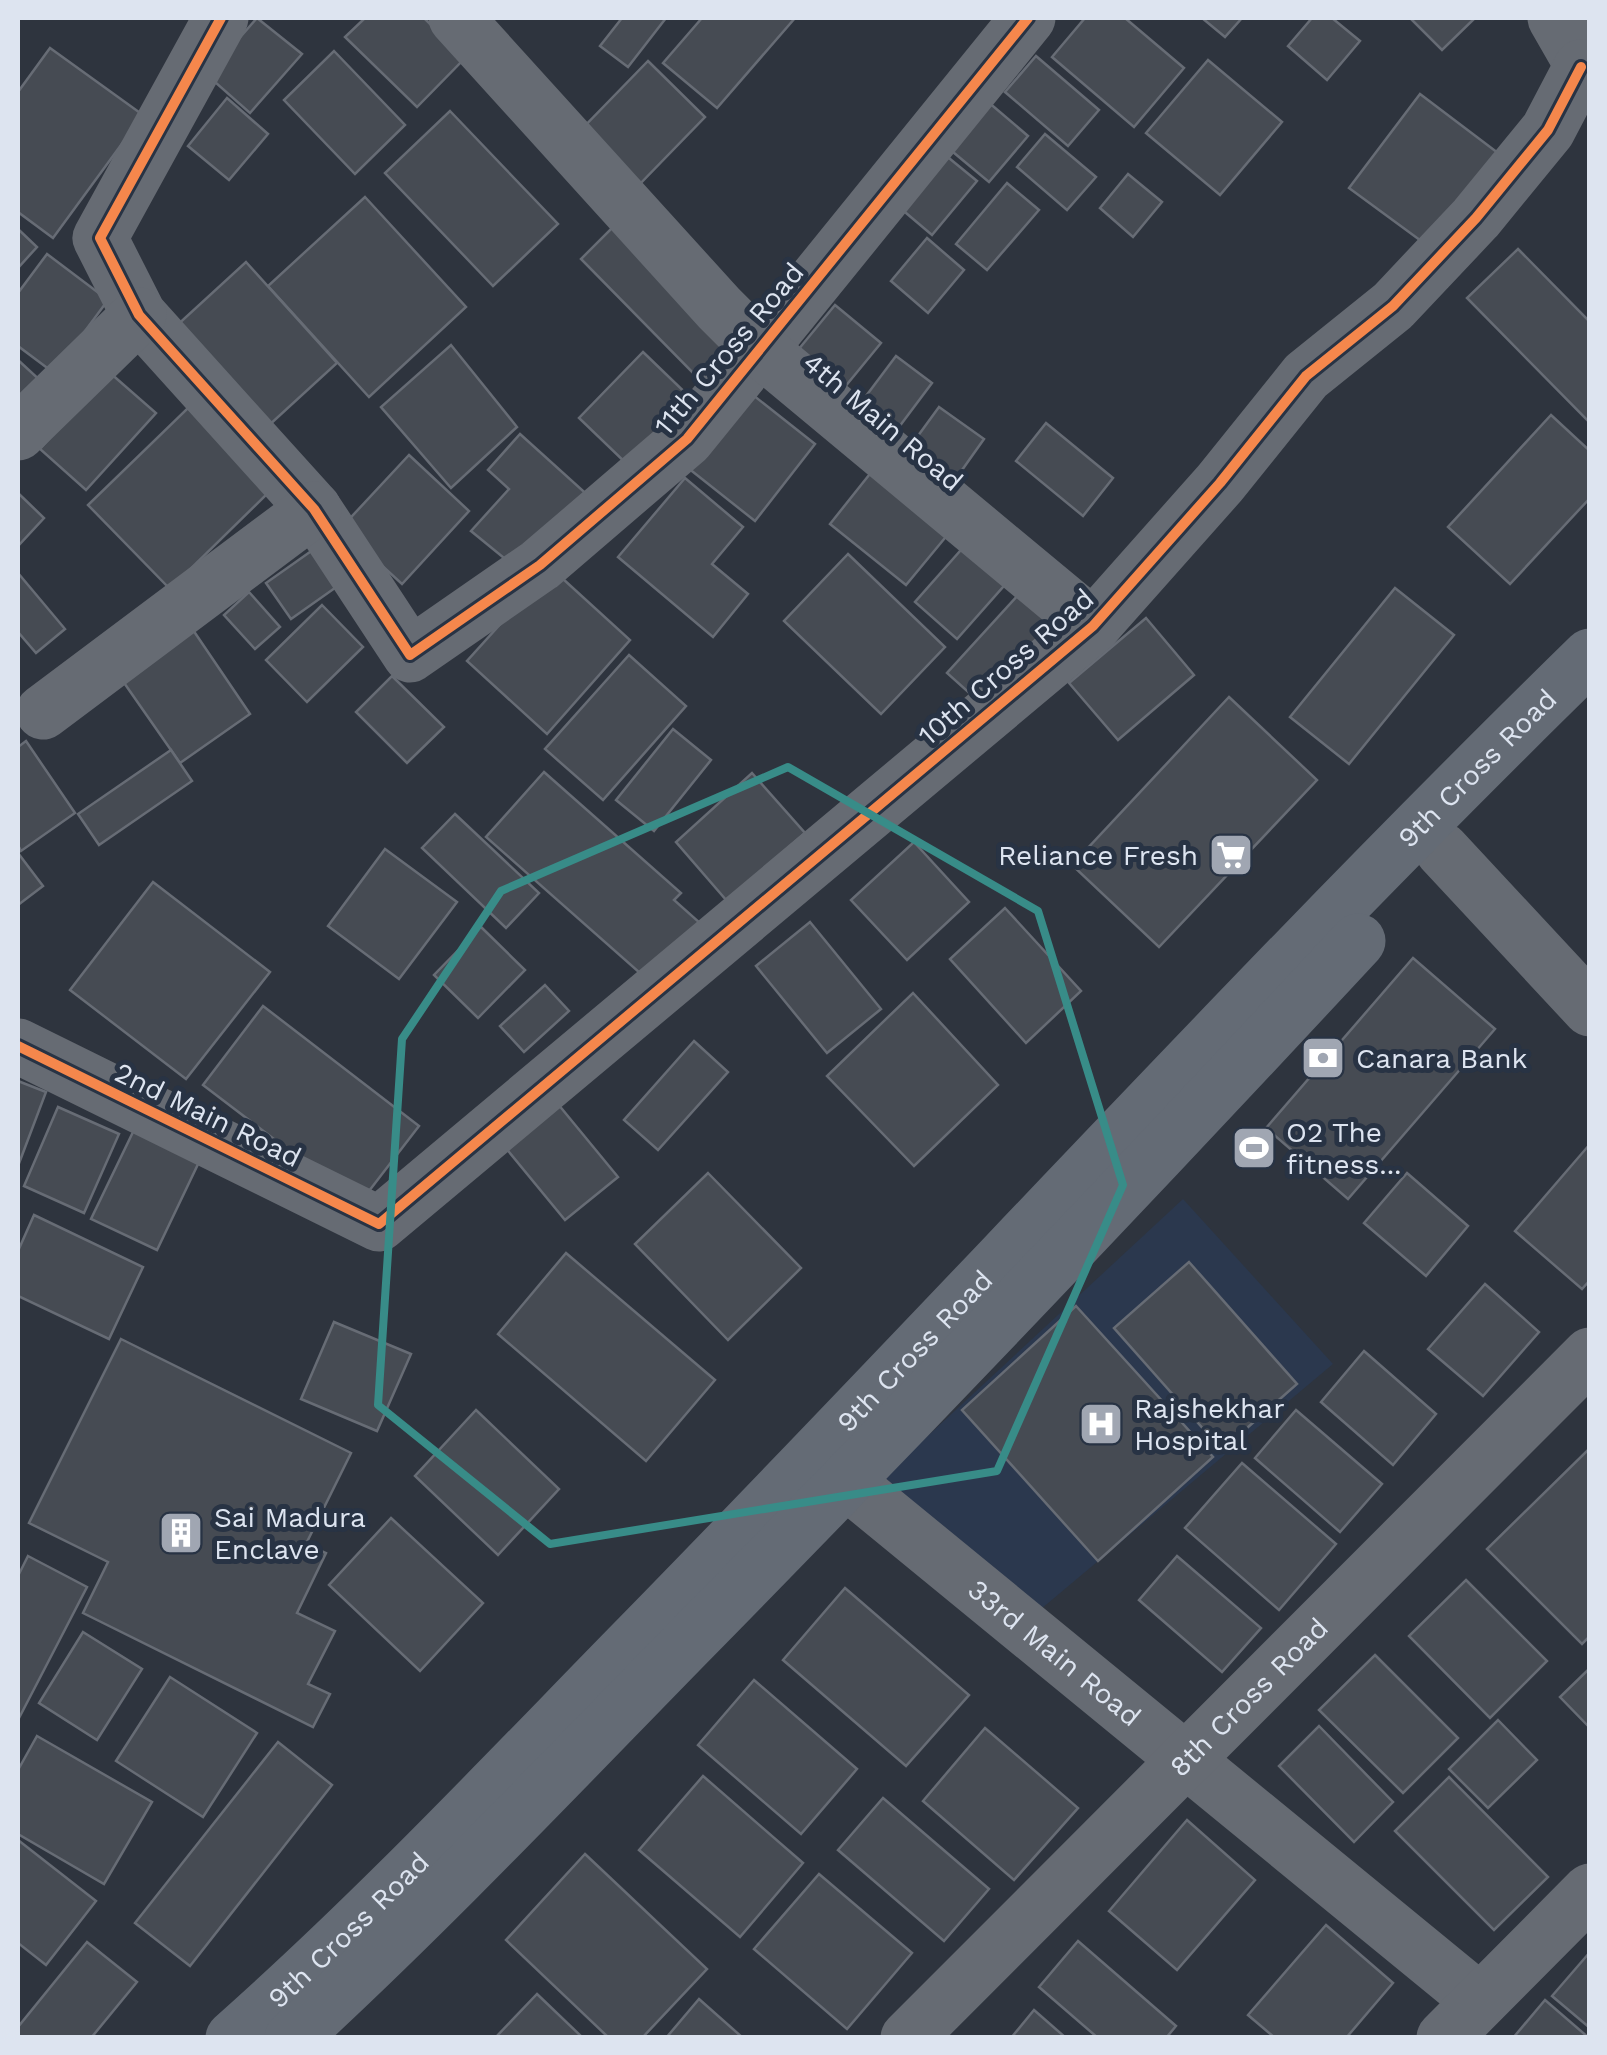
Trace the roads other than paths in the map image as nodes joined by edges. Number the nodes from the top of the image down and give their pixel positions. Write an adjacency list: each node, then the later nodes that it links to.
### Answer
1 (220, 18): 6 (street)
2 (456, 18): 7 (street, 4th Main Road)
3 (1028, 18): 7 (street, 11th Cross Road)
4 (1555, 18): 5 (street)
5 (1585, 74): 10 (street, 10th Cross Road)
6 (139, 316): 8 (street); 9 (street)
7 (762, 350): 9 (street, 11th Cross Road); 10 (street, 4th Main Road)
8 (18, 433)
9 (314, 509): 13 (street)
10 (1094, 626): 17 (street, 10th Cross Road)
11 (1590, 656): 19 (main road, 9th Cross Road)
12 (1590, 709): 14 (main road, 9th Cross Road)
13 (43, 712)
14 (1442, 850): 15 (street); 19 (main road, 9th Cross Road)
15 (1590, 1009)
16 (18, 1046): 17 (street, 2nd Main Road)
17 (379, 1224)
18 (1590, 1355): 20 (street, 8th Cross Road)
19 (831, 1468): 20 (street, 33rd Main Road); 23 (main road, 9th Cross Road); 24 (main road, 9th Cross Road)
20 (1186, 1760): 22 (street, 33rd Main Road); 25 (street, 8th Cross Road)
21 (1590, 1891): 22 (street)
22 (1462, 2019)
23 (234, 2038)
24 (292, 2038)
25 (908, 2038)

